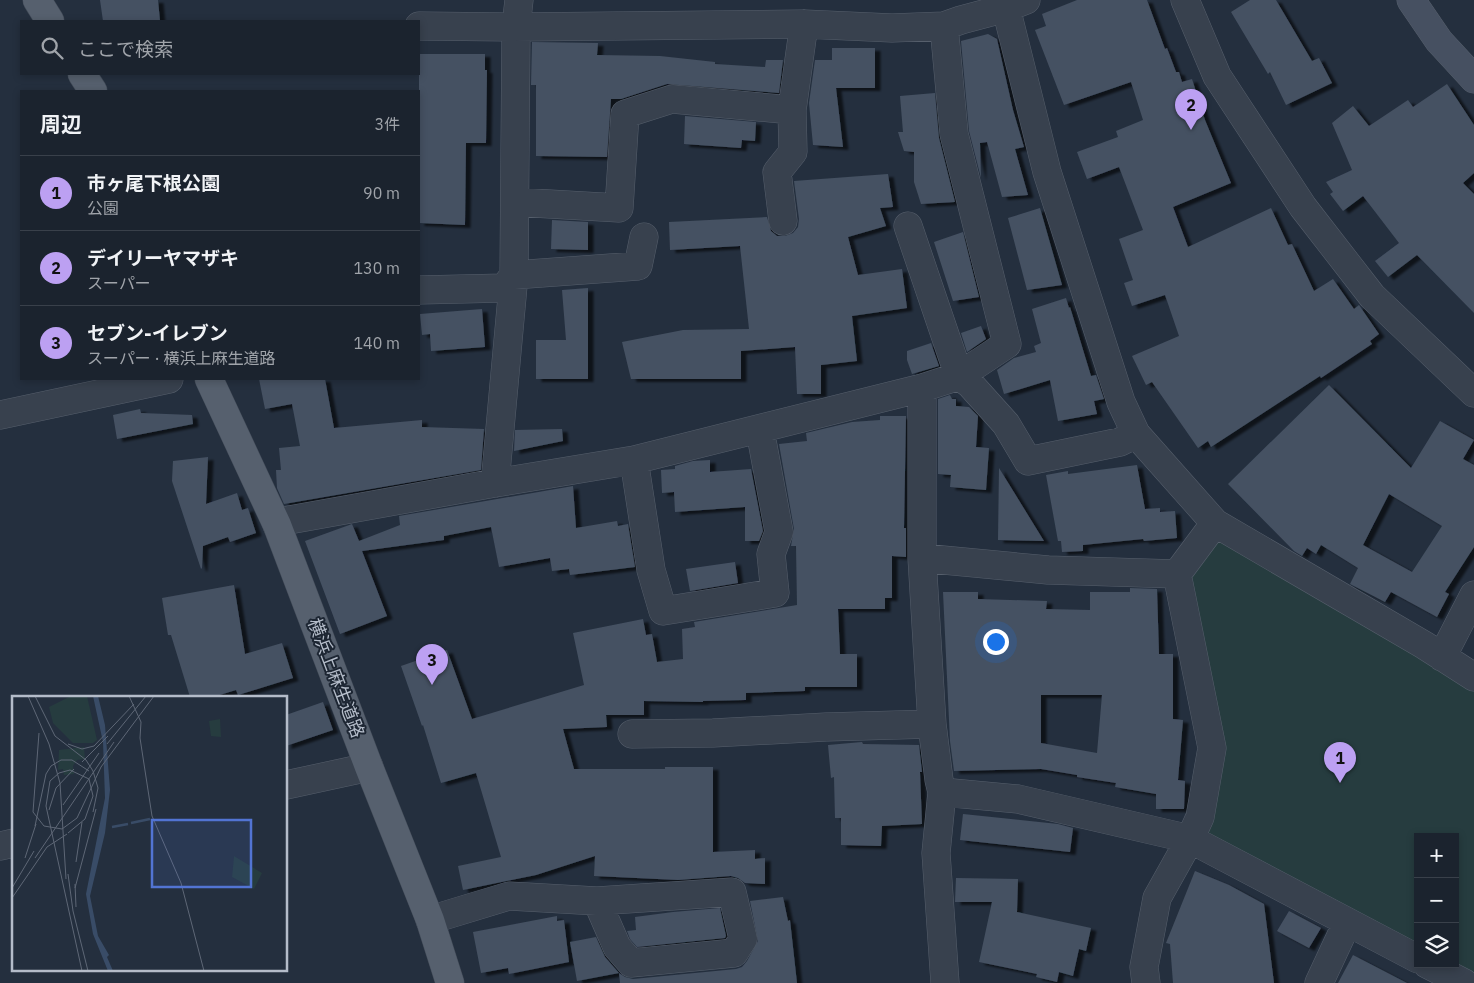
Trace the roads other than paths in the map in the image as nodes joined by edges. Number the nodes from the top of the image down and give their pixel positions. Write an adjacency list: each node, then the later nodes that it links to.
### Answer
1 (37, 0): 6 (main road)
2 (518, 0): 10 (street)
3 (1185, 0): 25 (street)
4 (1411, 0): 12 (street)
5 (1016, 4): 9 (street); 28 (street)
6 (49, 20)
7 (804, 24): 9 (street); 10 (street); 14 (street)
8 (420, 26): 10 (street)
9 (944, 26): 21 (street)
10 (516, 27): 15 (street)
11 (83, 75): 13 (main road)
12 (1474, 79)
13 (92, 90)
14 (792, 110): 15 (street); 16 (street)
15 (515, 202): 19 (street)
16 (783, 221)
17 (908, 226): 21 (street)
18 (644, 237): 19 (street)
19 (514, 275): 20 (street); 30 (street)
20 (420, 290)
21 (959, 376): 24 (street); 28 (street)
22 (164, 380): 26 (street)
23 (209, 380): 32 (main road, 横浜上麻生道路)
24 (922, 388): 27 (street); 33 (street)
25 (1474, 393)
26 (0, 415)
27 (760, 430): 29 (street); 29 (street)
28 (1136, 434): 31 (street)
29 (634, 460): 30 (street)
30 (495, 483): 32 (street)
31 (1215, 523): 34 (street); 36 (street)
32 (277, 525): 40 (main road, 横浜上麻生道路)
33 (922, 558): 34 (street); 38 (street)
34 (1177, 574): 43 (street)
35 (1474, 595): 36 (street)
36 (1442, 657): 37 (street)
37 (1474, 677)
38 (932, 724): 39 (street); 42 (street)
39 (632, 734)
40 (369, 767): 41 (street); 45 (main road, 横浜上麻生道路)
41 (288, 785)
42 (942, 792): 43 (street); 50 (street)
43 (1190, 840): 46 (street); 51 (street)
44 (597, 901): 44 (street); 45 (street)
45 (430, 920): 49 (main road, 横浜上麻生道路)
46 (1347, 923): 47 (street); 52 (street)
47 (1414, 957)
48 (1435, 968): 53 (street)
49 (450, 983)
50 (945, 983)
51 (1146, 983)
52 (1319, 983)
53 (1464, 983)

